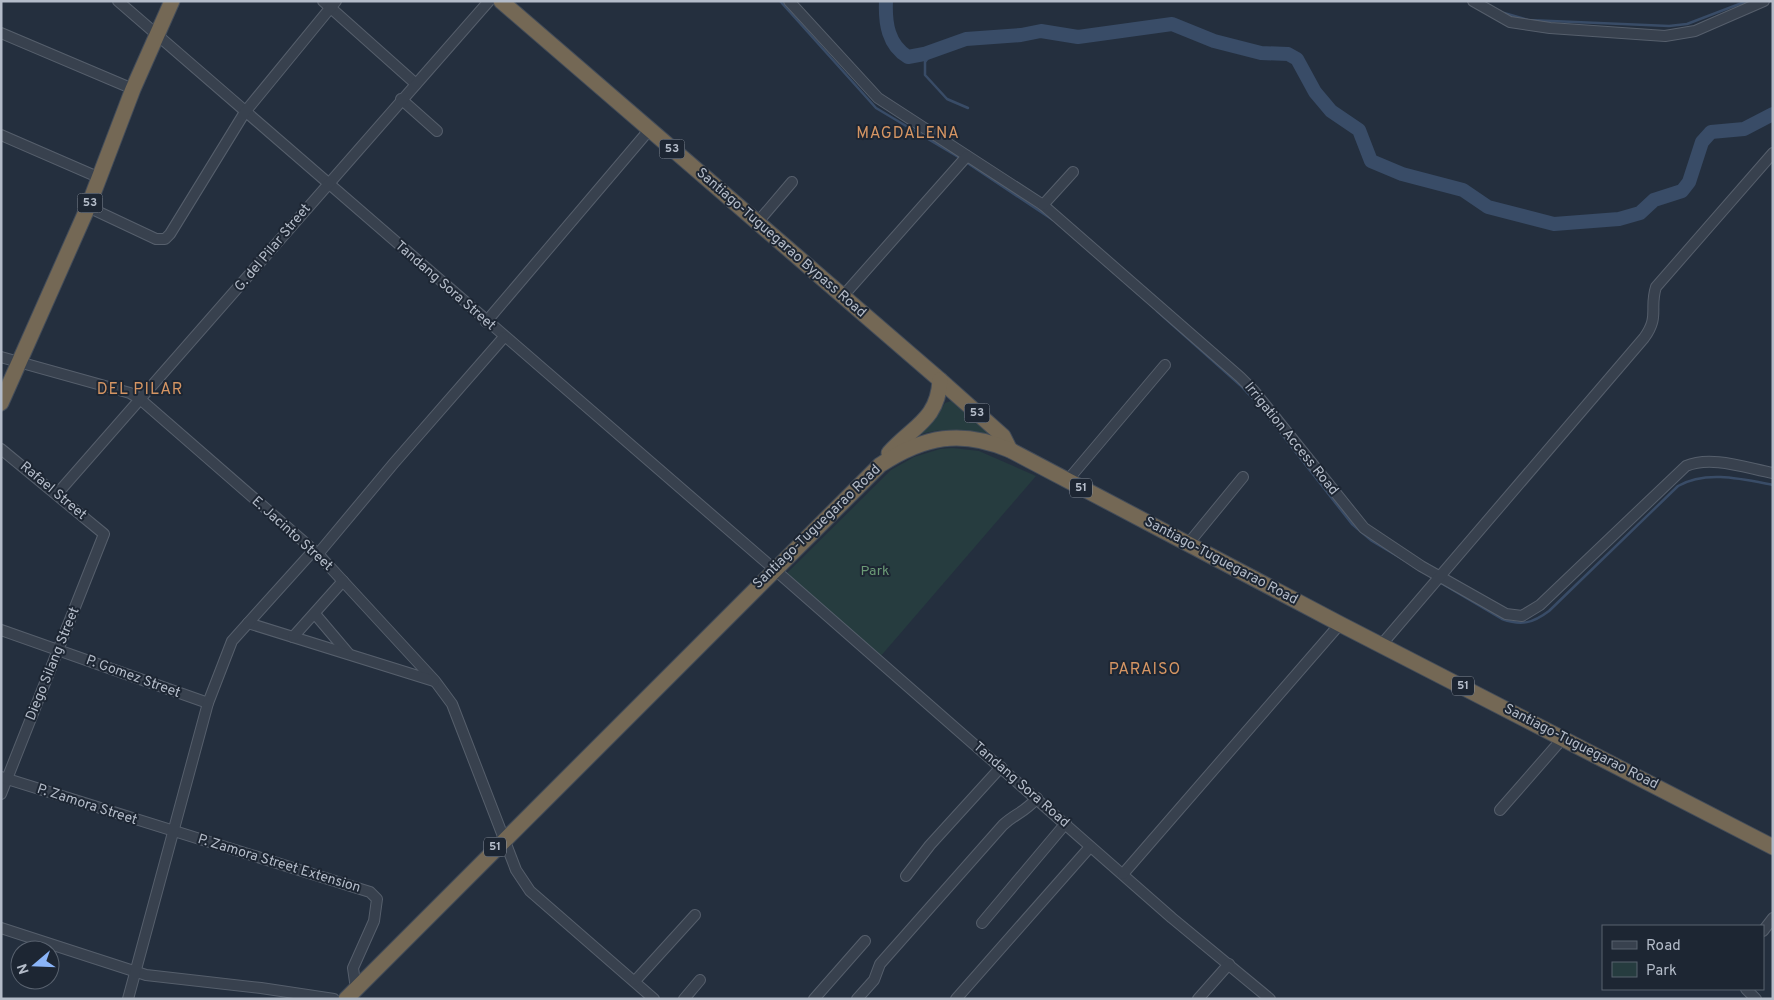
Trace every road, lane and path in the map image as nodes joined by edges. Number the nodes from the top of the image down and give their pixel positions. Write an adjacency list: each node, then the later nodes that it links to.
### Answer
1 (118, 1): 10 (street, Tandang Sora Street)
2 (172, 1): 10 (highway, 53)
3 (489, 1): 11 (street, G. del Pilar Street)
4 (501, 1): 15 (highway, Santiago-Tuguegarao Bypass Road / 53)
5 (788, 1): 19 (street, Irrigation Access Road)
6 (1473, 1): 7 (street)
7 (1764, 1)
8 (330, 3): 11 (street); 14 (street)
9 (1, 33): 12 (street)
10 (158, 35): 12 (highway, 53); 14 (street, Tandang Sora Street)
11 (416, 84): 13 (street, G. del Pilar Street)
12 (132, 89): 21 (highway, 53)
13 (402, 99): 16 (street); 23 (street, G. del Pilar Street)
14 (245, 112): 23 (street, Tandang Sora Street); 25 (street)
15 (650, 128): 26 (highway, Santiago-Tuguegarao Bypass Road / 53); 28 (street)
16 (437, 131)
17 (1, 136): 21 (street)
18 (1773, 152): 47 (street)
19 (968, 156): 24 (street, Irrigation Access Road); 27 (street)
20 (1073, 172): 24 (street)
21 (100, 178): 25 (highway, 53)
22 (792, 182): 26 (street)
23 (328, 184): 28 (street, Tandang Sora Street); 34 (street, G. del Pilar Street)
24 (1043, 205): 47 (street, Irrigation Access Road)
25 (88, 207): 31 (highway, 53)
26 (757, 222): 27 (highway, Santiago-Tuguegarao Bypass Road / 53)
27 (843, 296): 33 (highway, Santiago-Tuguegarao Bypass Road / 53)
28 (486, 322): 29 (street, Tandang Sora Street)
29 (504, 337): 45 (street); 46 (street, Tandang Sora Street)
30 (1, 357): 31 (street, E. Jacinto Street)
31 (18, 362): 34 (street, E. Jacinto Street); 35 (highway, 53)
32 (1165, 365): 41 (street)
33 (940, 380): 37 (highway, Santiago-Tuguegarao Bypass Road / 53); 38 (highway)
34 (140, 399): 42 (street, G. del Pilar Street); 45 (street, E. Jacinto Street)
35 (1, 403)
36 (1, 449): 42 (street, Rafael Street)
37 (1010, 450): 38 (highway, Santiago-Tuguegarao Road / 51); 41 (highway, Santiago-Tuguegarao Road / 51)
38 (880, 465): 46 (highway, Santiago-Tuguegarao Road / 51)
39 (1773, 473): 47 (street, Irrigation Access Road)
40 (1243, 477): 44 (street)
41 (1067, 481): 44 (highway, Santiago-Tuguegarao Road / 51)
42 (57, 494): 43 (street, Rafael Street)
43 (104, 534): 55 (street, Diego Silang Street)
44 (1188, 544): 51 (highway, Santiago-Tuguegarao Road / 51)
45 (315, 552): 48 (street, E. Jacinto Street); 50 (street)
46 (774, 569): 60 (street, Tandang Sora Road); 67 (highway, Santiago-Tuguegarao Road / 51)
47 (1438, 576): 54 (street)
48 (343, 581): 49 (street); 57 (street, E. Jacinto Street)
49 (315, 614): 53 (street); 56 (street)
50 (248, 623): 53 (street); 58 (street)
51 (1340, 624): 54 (highway, Santiago-Tuguegarao Road / 51); 70 (street)
52 (1, 630): 55 (street, P. Gomez Street)
53 (293, 637): 56 (street)
54 (1382, 644): 59 (highway, Santiago-Tuguegarao Road / 51)
55 (59, 650): 58 (street, P. Gomez Street); 61 (street, Diego Silang Street)
56 (348, 654): 57 (street)
57 (434, 682): 67 (street, E. Jacinto Street)
58 (208, 703): 66 (street)
59 (1563, 738): 64 (street); 69 (highway, Santiago-Tuguegarao Road / 51)
60 (1001, 767): 63 (street, Tandang Sora Road); 71 (street)
61 (4, 778): 62 (street, Diego Silang Street); 66 (street, P. Zamora Street)
62 (1, 794)
63 (1037, 798): 65 (street, Tandang Sora Road); 89 (street)
64 (1500, 810)
65 (1066, 823): 68 (street, Tandang Sora Road); 74 (street)
66 (174, 832): 79 (street); 83 (street, P. Zamora Street Extension)
67 (504, 839): 81 (street, E. Jacinto Street); 83 (highway, Santiago-Tuguegarao Road / 51)
68 (1090, 847): 70 (street, Tandang Sora Road); 90 (street)
69 (1773, 847)
70 (1122, 874): 78 (street, Tandang Sora Road)
71 (906, 876)
72 (695, 915): 81 (street)
73 (1773, 918): 76 (street)
74 (982, 923)
75 (1, 928): 79 (street)
76 (1764, 930)
77 (865, 941): 88 (street)
78 (1229, 964): 91 (street); 92 (street, Tandang Sora Road)
79 (135, 972): 84 (street); 85 (street)
80 (700, 980): 87 (street)
81 (635, 981): 86 (street, E. Jacinto Street)
82 (1747, 990): 93 (street)
83 (351, 994)
84 (128, 999)
85 (334, 999)
86 (654, 999)
87 (684, 999)
88 (814, 999)
89 (857, 999)
90 (956, 999)
91 (1198, 999)
92 (1270, 999)
93 (1756, 999)

